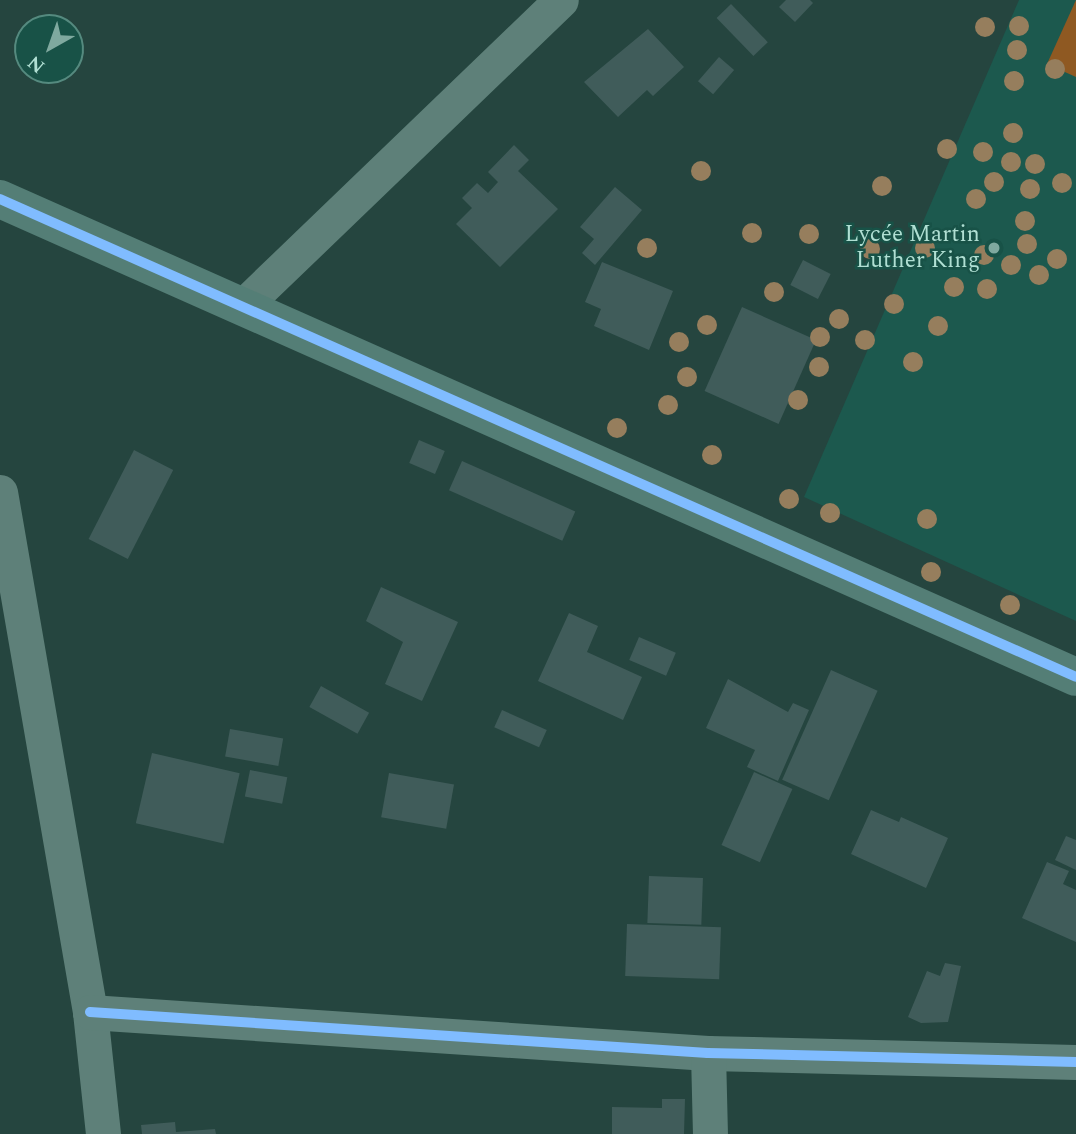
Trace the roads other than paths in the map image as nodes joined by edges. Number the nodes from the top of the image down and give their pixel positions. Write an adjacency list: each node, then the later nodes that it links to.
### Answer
1 (561, 0): 3 (street)
2 (0, 199): 3 (street)
3 (243, 306): 5 (street)
4 (0, 492): 6 (street)
5 (1076, 677)
6 (90, 1012): 7 (street); 9 (street)
7 (708, 1053): 8 (street); 10 (street)
8 (1076, 1062)
9 (103, 1134)
10 (710, 1134)

